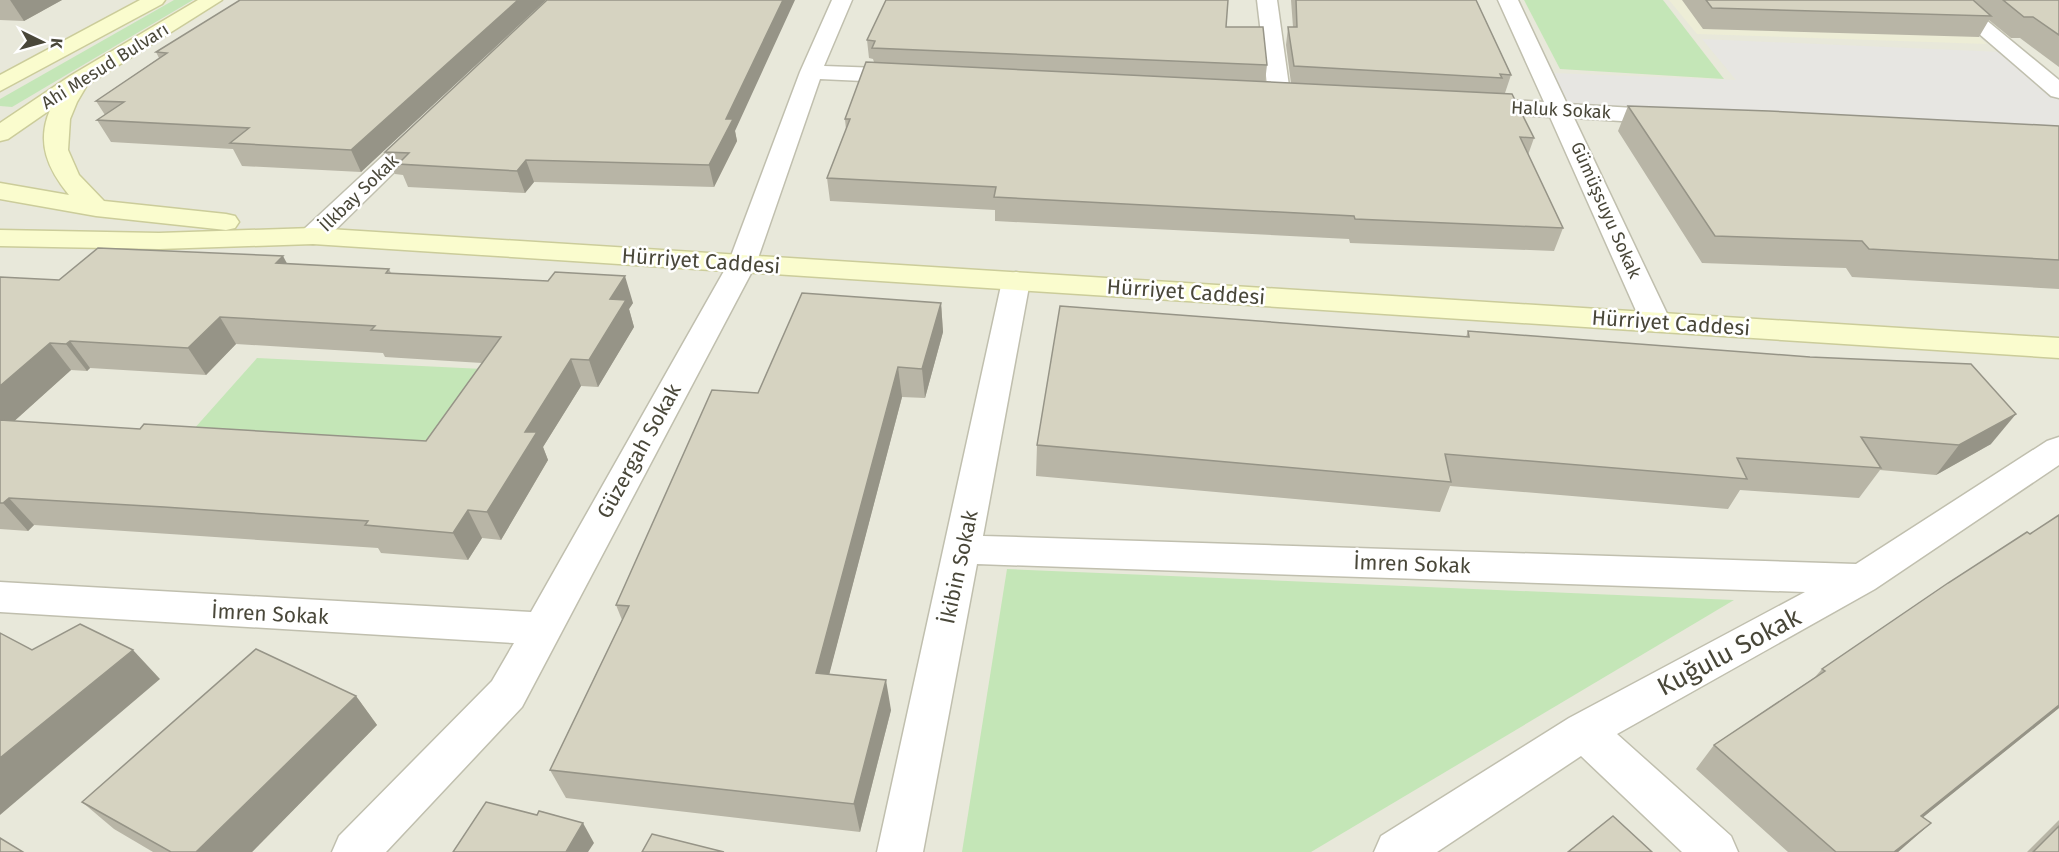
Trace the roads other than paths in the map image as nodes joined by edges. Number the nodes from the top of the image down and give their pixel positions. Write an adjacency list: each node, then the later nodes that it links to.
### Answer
1 (155, 0): 10 (main road, Ahi Mesud Bulvarı)
2 (212, 0): 9 (main road, Ahi Mesud Bulvarı)
3 (842, 0): 7 (street, Güzergah Sokak)
4 (1267, 0): 13 (street)
5 (1508, 0): 16 (street, Gümüşsuyu Sokak)
6 (1950, 0): 12 (street)
7 (811, 72): 8 (street); 26 (street, Güzergah Sokak)
8 (928, 77)
9 (78, 81): 19 (main road, Ahi Mesud Bulvarı); 21 (main road)
10 (0, 84)
11 (1256, 92): 13 (street)
12 (2059, 92)
13 (1279, 93): 14 (street)
14 (1302, 95)
15 (1455, 104): 16 (street, Haluk Sokak)
16 (1561, 111): 18 (street, Haluk Sokak); 28 (street, Gümüşsuyu Sokak)
17 (441, 114): 22 (street, İlkbay Sokak)
18 (1691, 118)
19 (0, 134)
20 (0, 191): 21 (main road)
21 (96, 207): 22 (main road)
22 (314, 236): 24 (main road); 26 (main road, Hürriyet Caddesi)
23 (0, 238): 24 (main road)
24 (43, 238): 25 (main road)
25 (0, 246)
26 (742, 264): 27 (main road, Hürriyet Caddesi); 34 (street, Güzergah Sokak)
27 (1016, 281): 28 (main road, Hürriyet Caddesi); 31 (street, İkibin Sokak)
28 (1656, 322): 29 (main road, Hürriyet Caddesi)
29 (2059, 348)
30 (2059, 449): 32 (street, Kuğulu Sokak)
31 (963, 549): 32 (street, İmren Sokak); 37 (street, İkibin Sokak)
32 (1862, 579): 35 (street, Kuğulu Sokak)
33 (9, 606): 34 (street, İmren Sokak)
34 (541, 629): 36 (street, Güzergah Sokak)
35 (1584, 731): 38 (street, Kuğulu Sokak); 39 (street)
36 (355, 852)
37 (900, 852)
38 (1397, 852)
39 (1715, 852)

